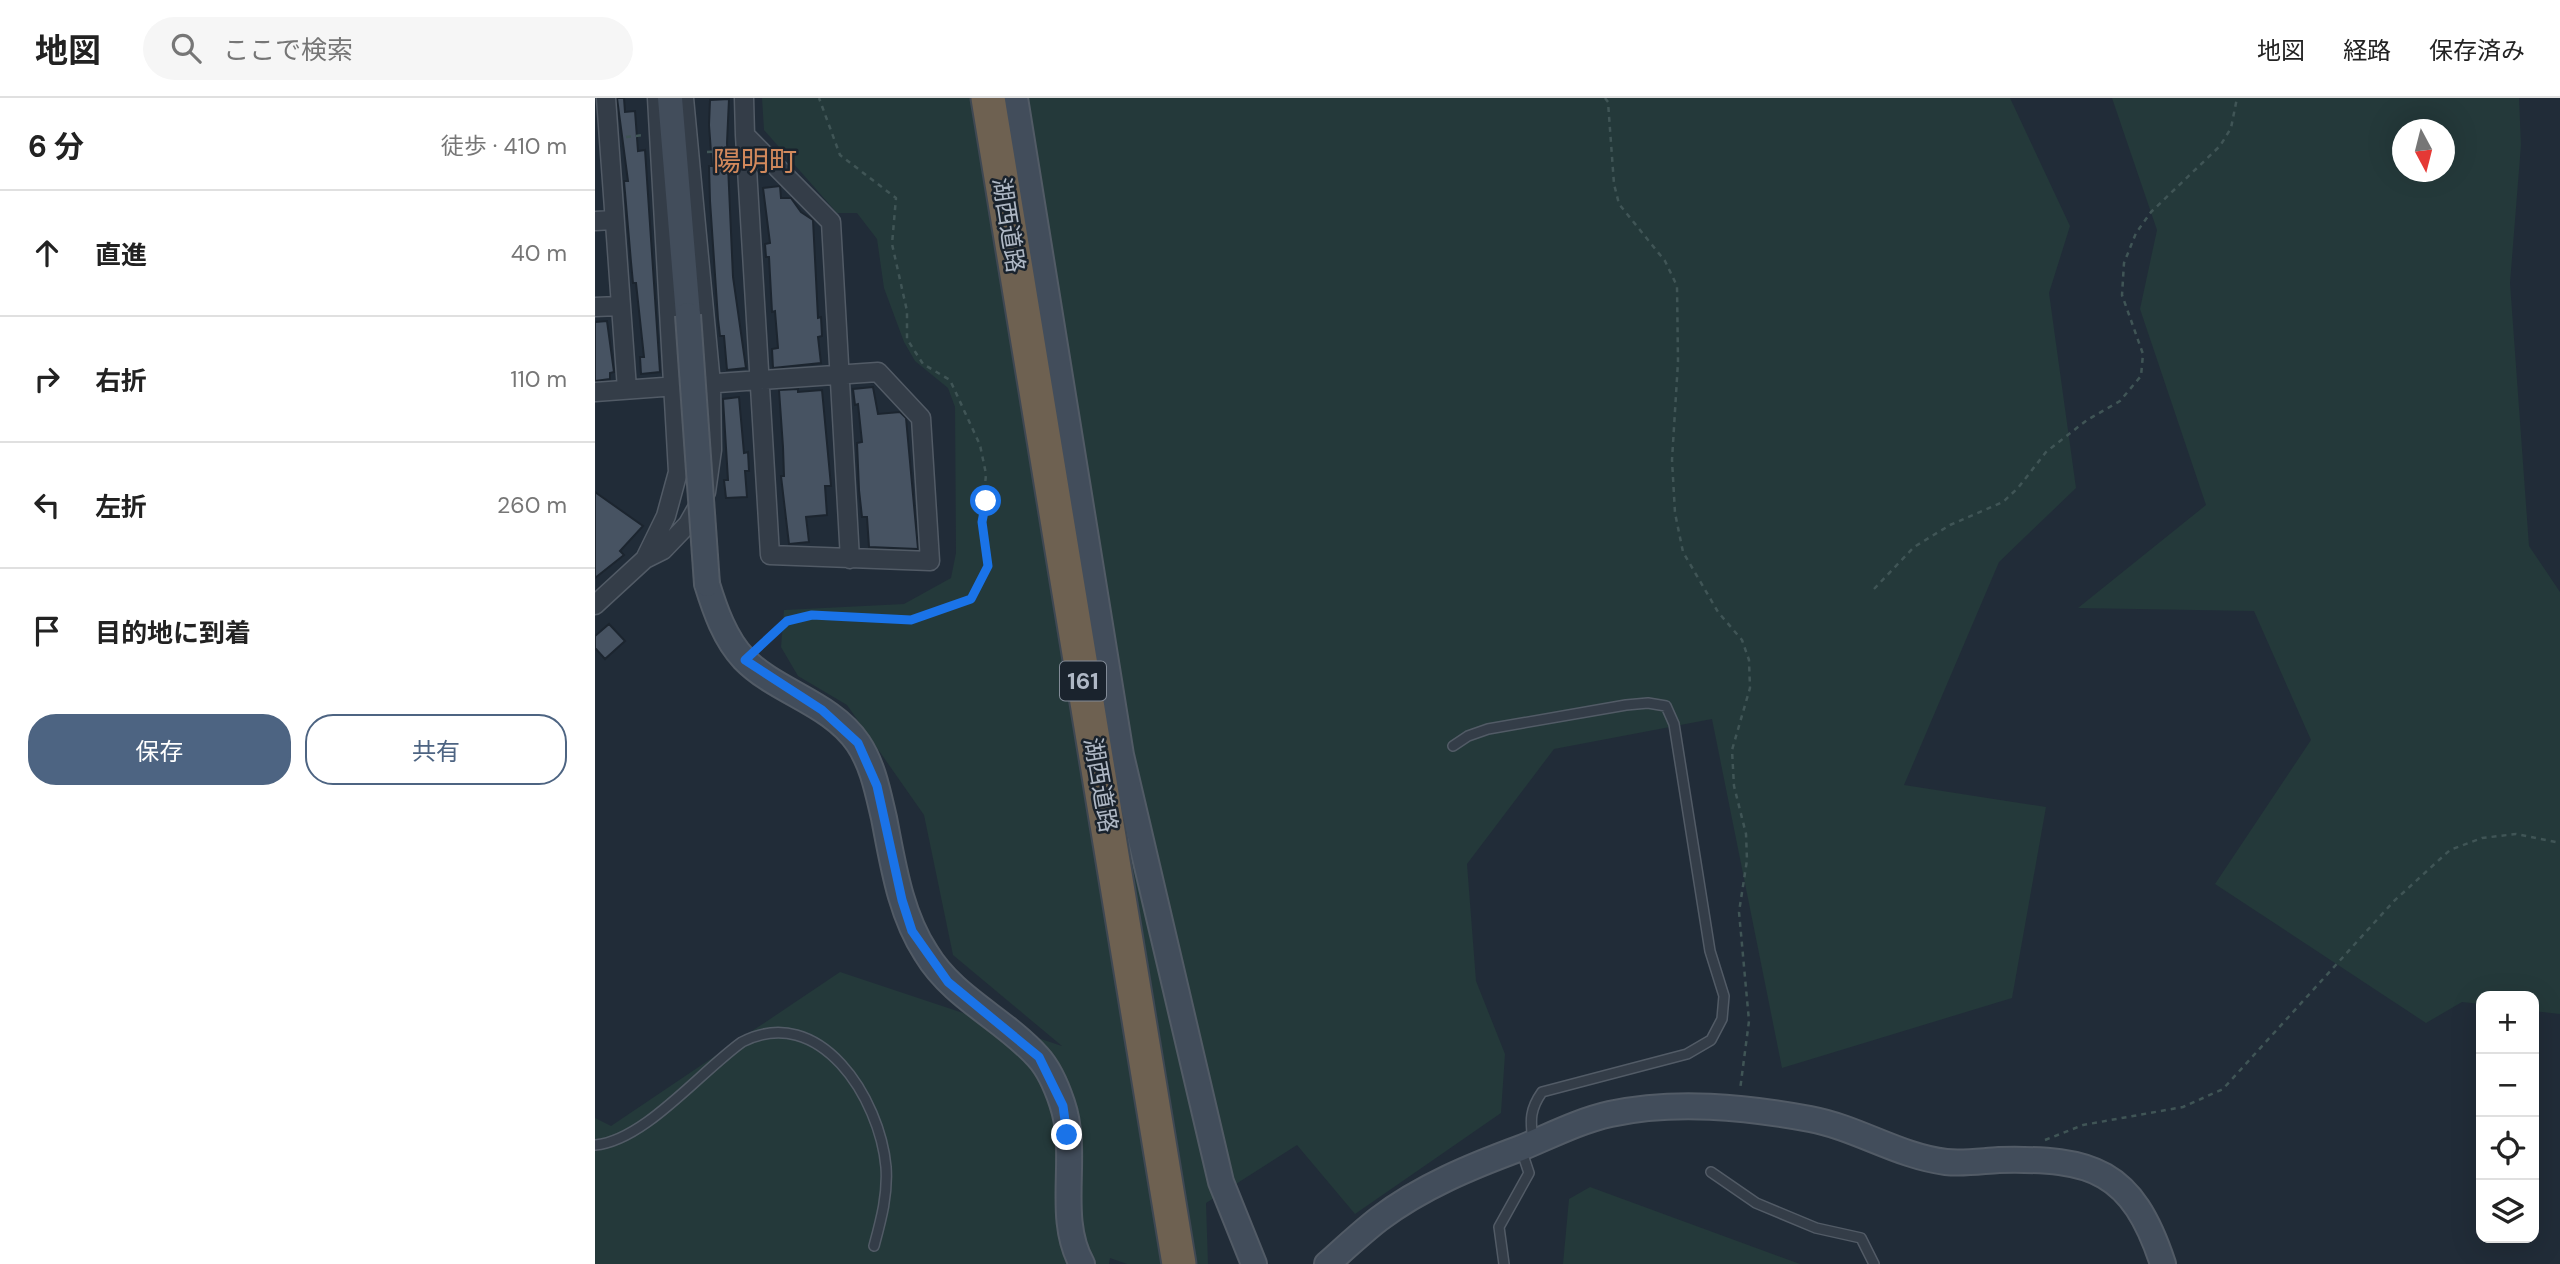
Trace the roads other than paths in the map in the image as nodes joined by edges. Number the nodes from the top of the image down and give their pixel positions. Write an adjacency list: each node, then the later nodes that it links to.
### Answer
1 (606, 98): 9 (street)
2 (657, 98): 17 (street)
3 (670, 98): 28 (street, bridge)
4 (684, 98): 16 (street)
5 (744, 98): 10 (street)
6 (972, 98): 29 (highway, 湖西道路 / 161)
7 (988, 98): 30 (highway, 湖西道路 / 161)
8 (1015, 98): 31 (street)
9 (604, 137): 11 (street)
10 (745, 143): 14 (street); 15 (street)
11 (604, 221): 12 (street)
12 (619, 306): 13 (street); 18 (street)
13 (595, 307)
14 (839, 375): 15 (street); 21 (street); 21 (street)
15 (760, 380): 16 (street); 21 (street)
16 (711, 384): 17 (street); 20 (street)
17 (673, 386): 18 (street); 20 (street)
18 (627, 389): 19 (street)
19 (595, 391)
20 (645, 559): 22 (street)
21 (850, 559)
22 (595, 605)
23 (1453, 746): 25 (lane)
24 (595, 1145): 27 (lane)
25 (1527, 1145): 32 (street); 33 (lane); 35 (street)
26 (1711, 1172): 34 (lane)
27 (874, 1247)
28 (1082, 1264)
29 (1162, 1264)
30 (1179, 1264)
31 (1254, 1264)
32 (1327, 1264)
33 (1504, 1264)
34 (1874, 1264)
35 (2163, 1264)

